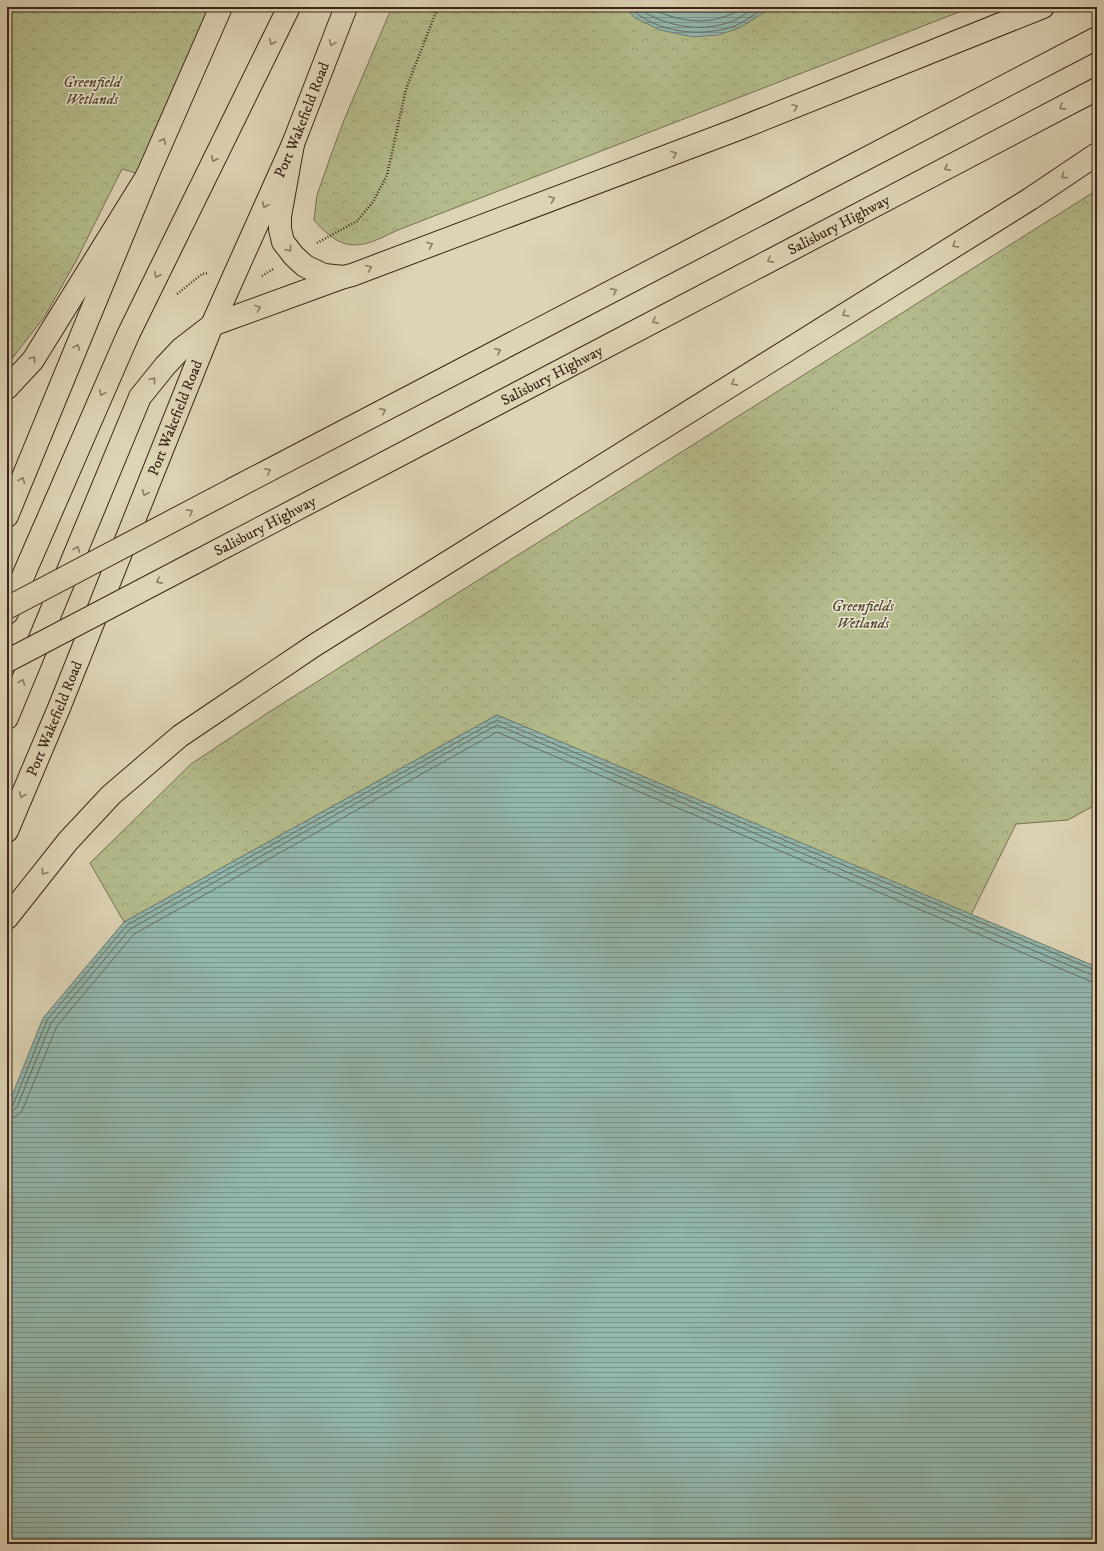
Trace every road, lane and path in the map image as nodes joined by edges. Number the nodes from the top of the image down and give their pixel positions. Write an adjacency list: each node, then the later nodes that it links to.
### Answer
1 (221, 7): 10 (highway, one-way to 1)
2 (289, 7): 17 (highway, one-way to 17)
3 (346, 7): 8 (highway, Port Wakefield Road, one-way to 8)
4 (438, 7): 11 (path)
5 (1043, 7): 12 (highway, one-way to 5)
6 (1097, 38): 16 (highway, one-way to 6, bridge)
7 (1097, 89): 18 (highway, Salisbury Highway, one-way to 18, bridge)
8 (293, 144): 12 (highway, one-way to 12); 13 (highway, Port Wakefield Road, one-way to 13)
9 (1097, 154): 21 (highway, one-way to 21)
10 (147, 176): 14 (highway, one-way to 10); 15 (highway, one-way to 10)
11 (319, 242)
12 (344, 277): 13 (highway, one-way to 12)
13 (212, 325): 19 (highway, one-way to 13); 20 (highway, Port Wakefield Road, one-way to 20)
14 (7, 388)
15 (7, 516)
16 (7, 608)
17 (7, 613)
18 (7, 661)
19 (7, 718)
20 (7, 831)
21 (7, 918)

